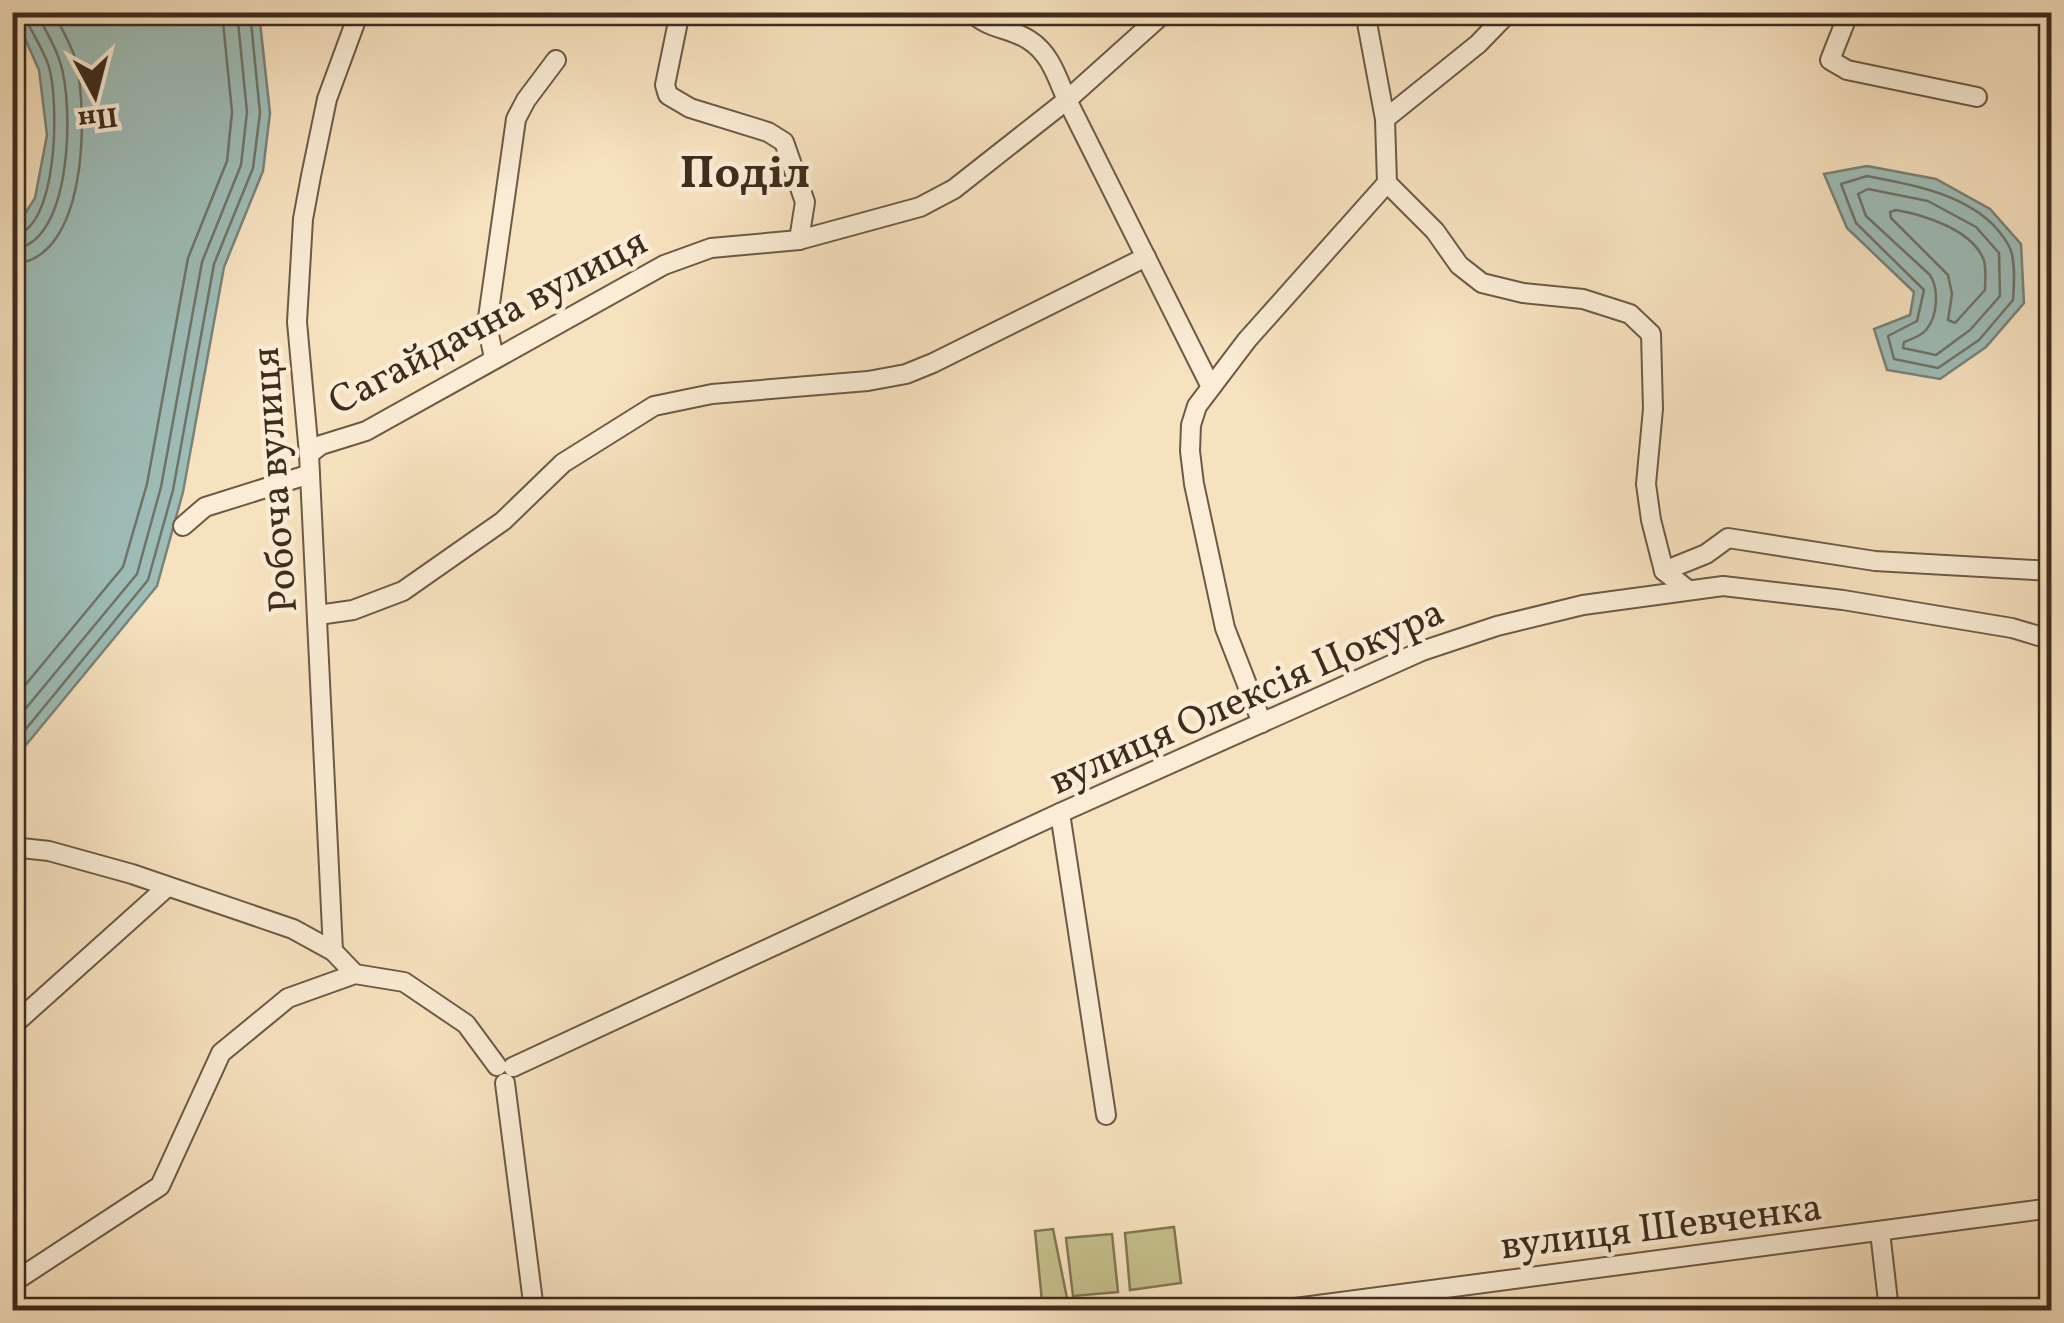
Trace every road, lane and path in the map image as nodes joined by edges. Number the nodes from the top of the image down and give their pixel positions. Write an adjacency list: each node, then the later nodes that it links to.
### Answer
1 (360, 12): 17 (street, Робоча вулиця)
2 (680, 12): 13 (street)
3 (972, 12): 10 (street)
4 (1165, 12): 10 (street, Сагайдачна вулиця)
5 (1365, 12): 11 (street)
6 (1509, 12): 11 (street)
7 (1849, 12): 9 (street)
8 (556, 60): 15 (street)
9 (1977, 97)
10 (1067, 100): 13 (street, Сагайдачна вулиця); 14 (street)
11 (1385, 119): 12 (street)
12 (1387, 184): 16 (street); 21 (street)
13 (798, 240): 15 (street, Сагайдачна вулиця)
14 (1146, 257): 16 (street); 23 (street)
15 (494, 358): 17 (street, Сагайдачна вулиця)
16 (1211, 387): 25 (street)
17 (309, 454): 18 (street, Робоча вулиця)
18 (310, 474): 19 (street); 23 (street, Робоча вулиця)
19 (183, 526)
20 (2052, 570): 21 (street)
21 (1664, 571): 22 (street)
22 (1687, 589): 24 (street, вулиця Олексія Цокура); 25 (street, вулиця Олексія Цокура)
23 (318, 615): 29 (street, Робоча вулиця)
24 (2052, 640)
25 (1262, 723): 26 (street, вулиця Олексія Цокура)
26 (1060, 813): 32 (street, вулиця Олексія Цокура); 33 (street)
27 (12, 847): 28 (street)
28 (166, 888): 29 (street); 31 (street)
29 (333, 952): 30 (street)
30 (354, 974): 32 (street); 36 (street)
31 (12, 1026)
32 (505, 1072): 37 (street)
33 (1106, 1115)
34 (2052, 1208): 35 (street, вулиця Шевченка)
35 (1880, 1232): 38 (street, вулиця Шевченка); 39 (street)
36 (12, 1283)
37 (534, 1310)
38 (1280, 1310)
39 (1890, 1310)

